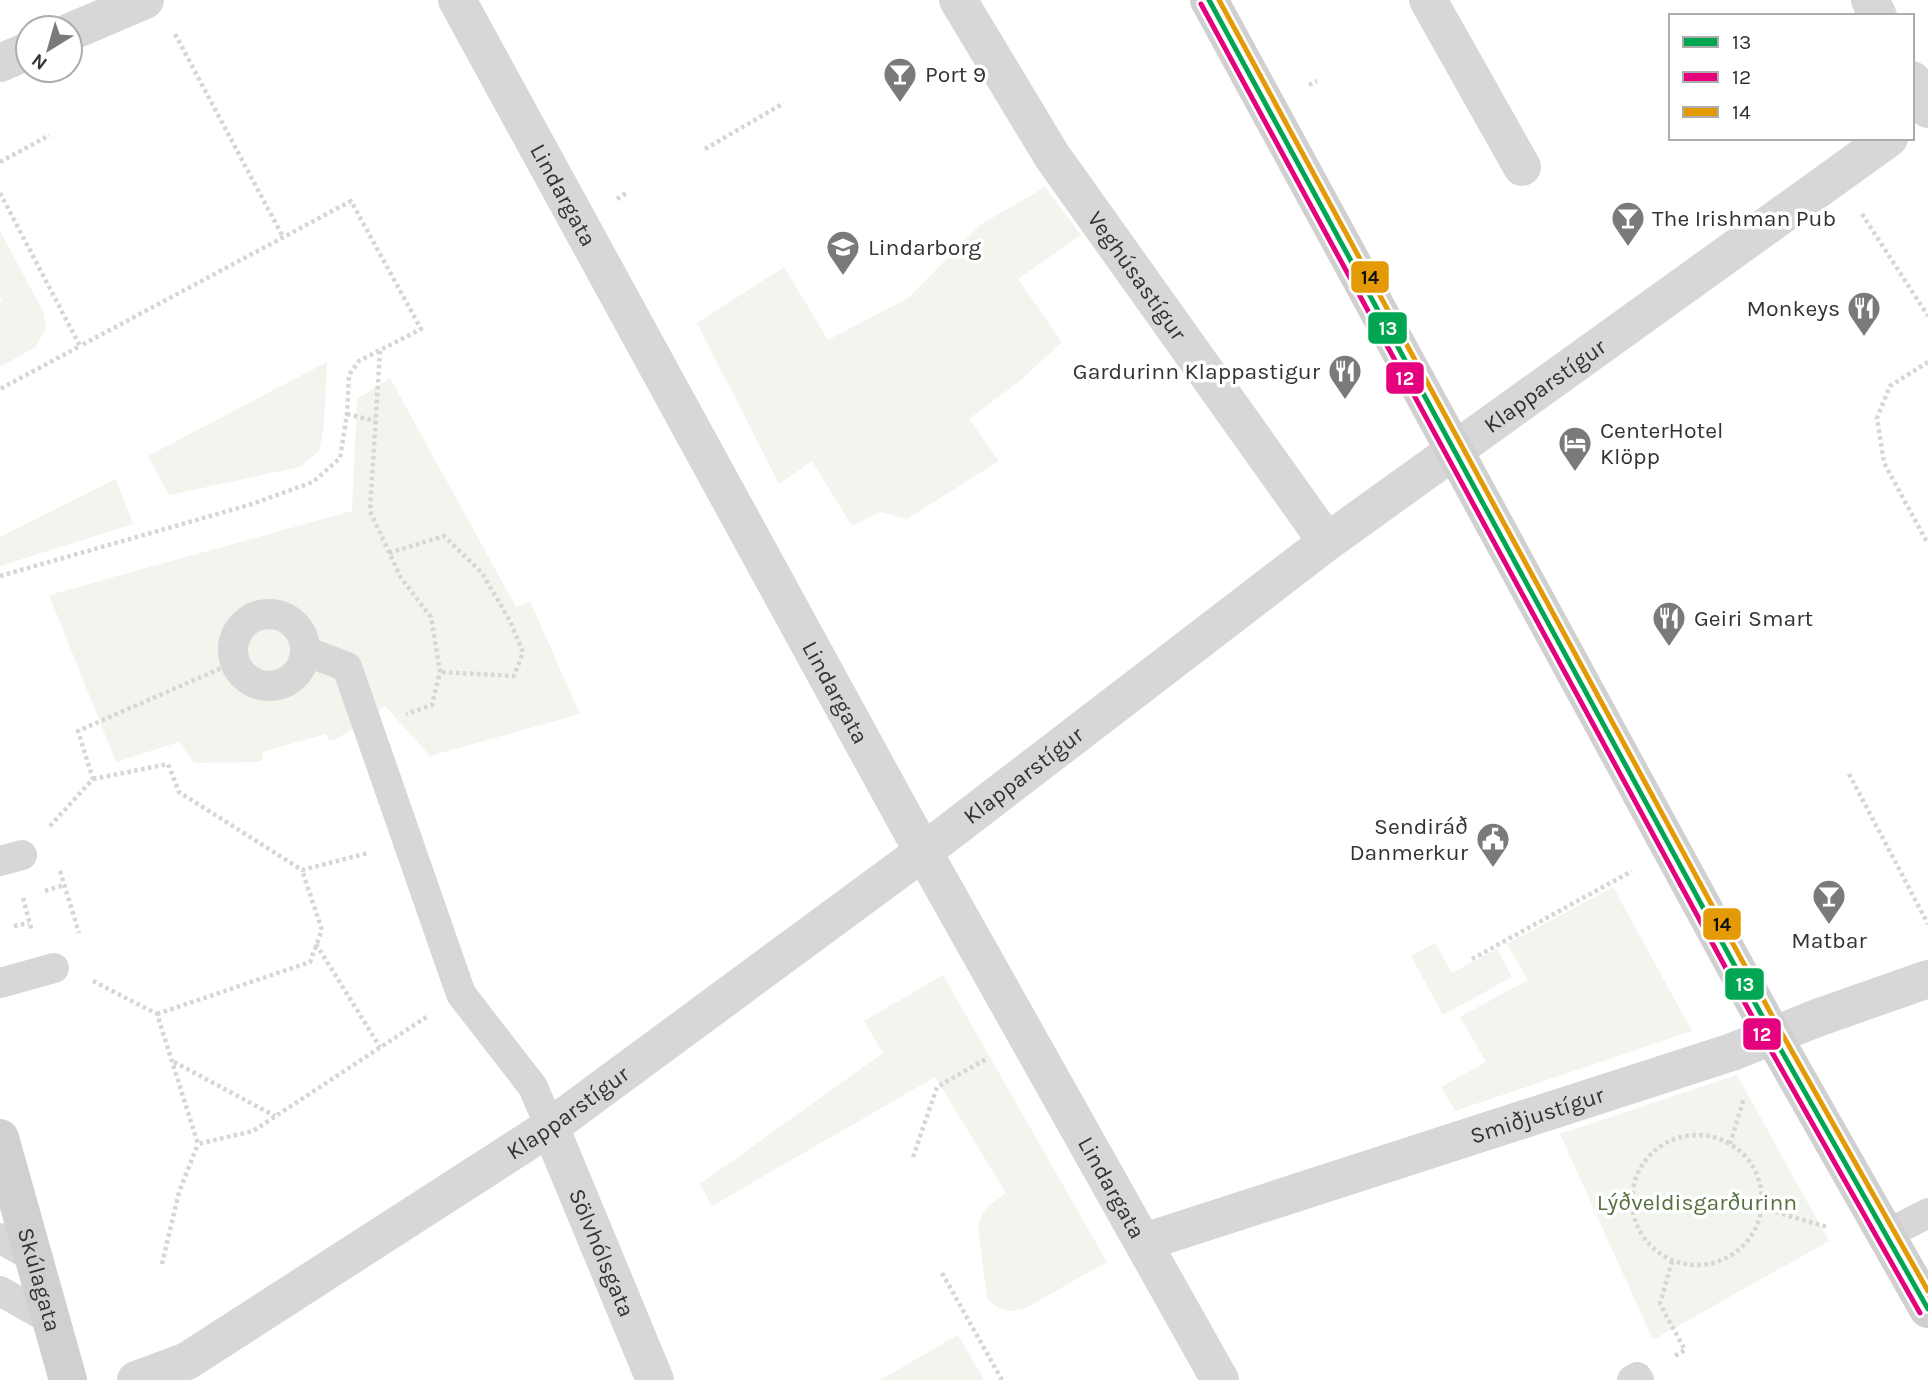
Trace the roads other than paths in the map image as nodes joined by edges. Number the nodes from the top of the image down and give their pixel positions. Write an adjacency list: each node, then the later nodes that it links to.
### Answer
1 (145, 0): 6 (street)
2 (457, 0): 14 (street, Lindargata)
3 (958, 0): 12 (street, Veghúsastígur)
4 (1209, 0): 11 (street)
5 (1440, 4): 10 (street)
6 (84, 26)
7 (1914, 84): 8 (street)
8 (1928, 110)
9 (1886, 140): 11 (street, Klapparstígur)
10 (1522, 167)
11 (1455, 450): 12 (street, Klapparstígur); 18 (street)
12 (1327, 542): 14 (street, Klapparstígur)
13 (305, 651): 13 (lane); 19 (lane)
14 (923, 852): 19 (street, Klapparstígur); 25 (street, Lindargata)
15 (54, 968): 17 (lane)
16 (1928, 979): 18 (street, Smiðjustígur)
17 (0, 983)
18 (1773, 1037): 23 (street); 25 (street, Smiðjustígur)
19 (550, 1127): 31 (street, Klapparstígur); 32 (street, Sölvhólsgata)
20 (0, 1138): 21 (street, Skúlagata)
21 (8, 1188): 26 (street, Skúlagata)
22 (1928, 1213): 23 (lane)
23 (1886, 1235): 28 (street)
24 (0, 1238): 26 (lane)
25 (1144, 1242): 33 (street, Lindargata)
26 (34, 1258): 29 (street, Skúlagata)
27 (0, 1291): 29 (lane)
28 (1928, 1309)
29 (51, 1320): 30 (street, Skúlagata)
30 (68, 1380)
31 (136, 1380)
32 (655, 1380)
33 (1220, 1380)

